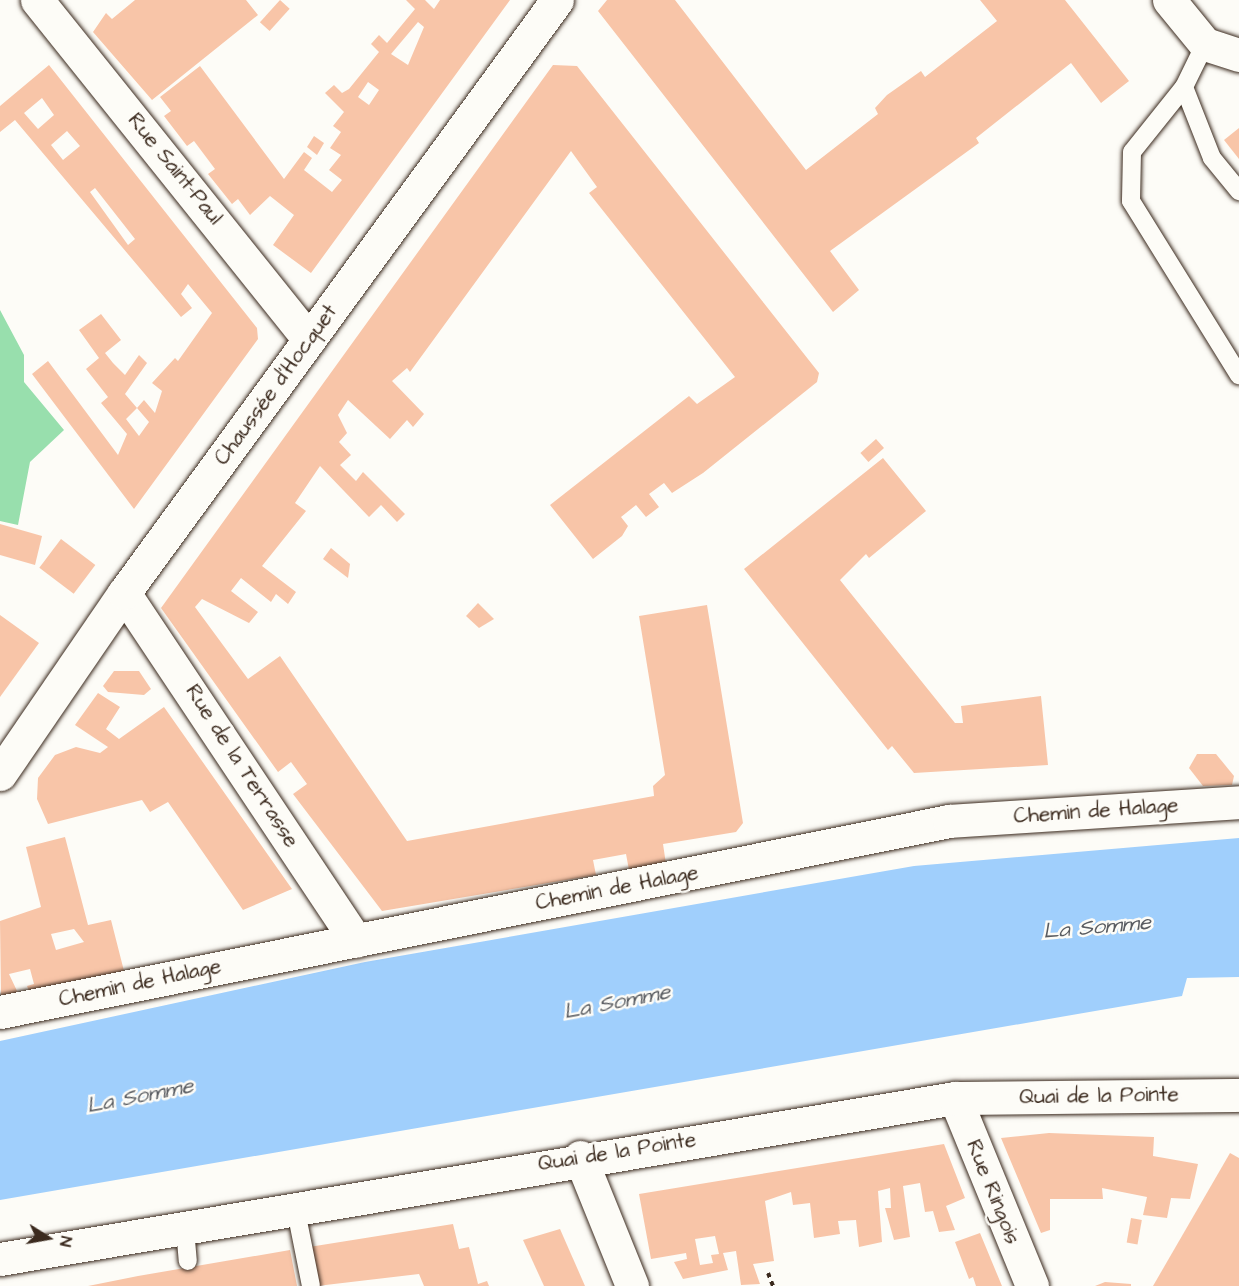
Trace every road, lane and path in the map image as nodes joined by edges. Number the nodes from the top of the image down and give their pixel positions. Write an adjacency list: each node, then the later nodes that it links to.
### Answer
1 (37, 0): 8 (street, Rue Saint-Paul)
2 (557, 0): 8 (street, Chaussée d'Hocquet)
3 (1169, 0): 4 (street)
4 (1205, 44): 5 (street); 6 (lane)
5 (1239, 55)
6 (1184, 87): 7 (lane); 9 (lane)
7 (1239, 191)
8 (309, 340): 10 (street, Chaussée d'Hocquet)
9 (1239, 375)
10 (124, 593): 11 (street, Chaussée d'Hocquet); 13 (street, Rue de la Terrasse)
11 (0, 774)
12 (1239, 802): 13 (street, Chemin de Halage)
13 (356, 941): 14 (street, Chemin de Halage)
14 (0, 1012)
15 (1205, 1095): 16 (street, Quai de la Pointe); 17 (street, Quai de la Pointe); 18 (street)
16 (1239, 1095)
17 (955, 1098): 19 (street, Quai de la Pointe); 28 (street, Rue Ringois)
18 (1239, 1119)
19 (580, 1157): 20 (street, Quai de la Pointe); 26 (street)
20 (296, 1211): 21 (street, Quai de la Pointe); 25 (lane)
21 (185, 1229): 22 (street, Quai de la Pointe); 23 (lane)
22 (0, 1259)
23 (188, 1261)
24 (768, 1274): 27 (path)
25 (311, 1286)
26 (632, 1286)
27 (773, 1286)
28 (1032, 1286)

